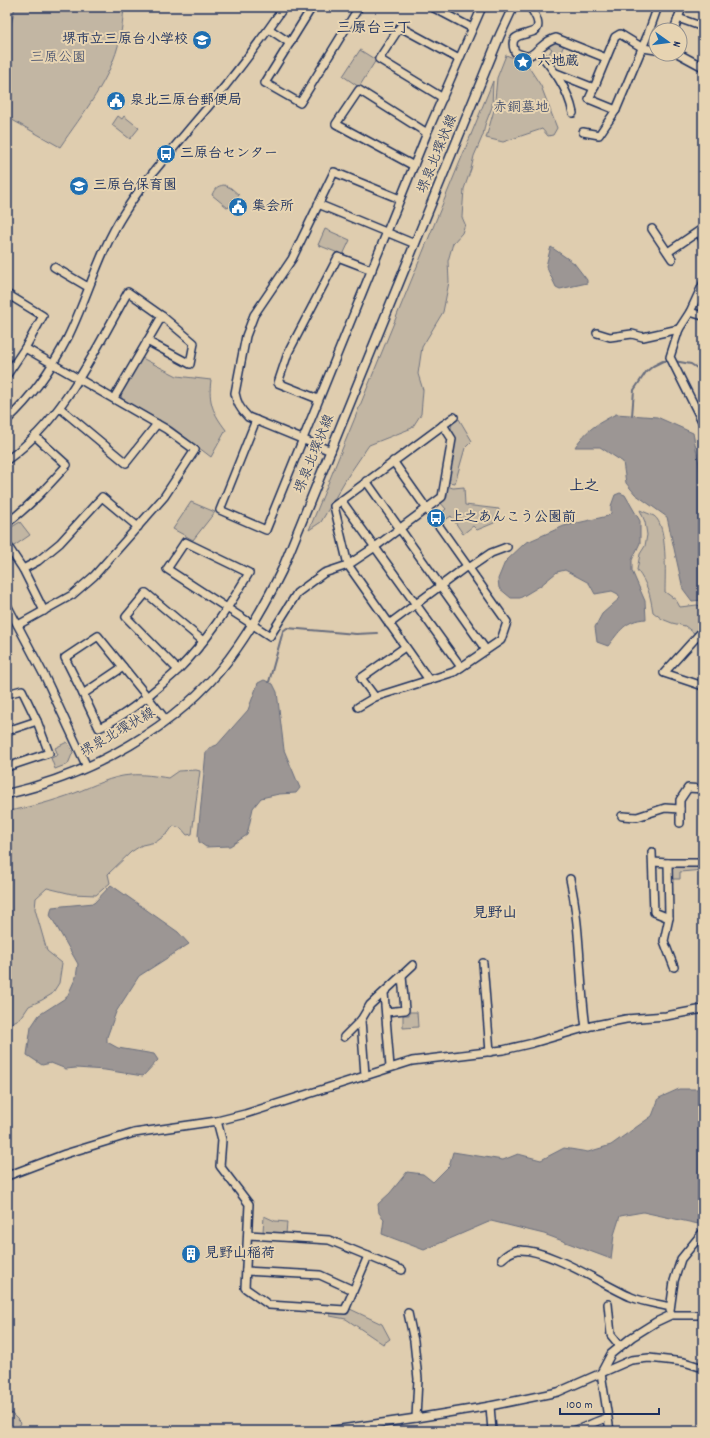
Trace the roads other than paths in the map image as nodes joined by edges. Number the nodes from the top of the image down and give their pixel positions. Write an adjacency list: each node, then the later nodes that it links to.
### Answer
1 (284, 7): 14 (street)
2 (312, 7): 15 (street)
3 (359, 7): 15 (street)
4 (432, 7): 13 (street)
5 (482, 7): 13 (street)
6 (513, 7): 36 (main road, 堺泉北環状線)
7 (530, 7): 18 (street)
8 (682, 7): 10 (street)
9 (656, 8): 16 (street)
10 (678, 18): 11 (street); 12 (street)
11 (677, 22)
12 (703, 27)
13 (472, 28): 20 (street)
14 (269, 29): 15 (street); 40 (street)
15 (290, 43)
16 (643, 48): 17 (street); 19 (street); 26 (street)
17 (648, 49)
18 (537, 50): 19 (street); 23 (street)
19 (606, 58): 24 (street)
20 (459, 59): 25 (street); 25 (street)
21 (688, 59): 22 (street)
22 (703, 68)
23 (556, 74): 24 (street); 27 (street)
24 (594, 88): 26 (street)
25 (443, 98): 29 (street)
26 (616, 110): 28 (street)
27 (573, 113)
28 (583, 132)
29 (428, 133): 30 (street); 30 (street)
30 (414, 166): 31 (street)
31 (400, 199): 32 (street); 34 (street)
32 (318, 204): 34 (street); 57 (street)
33 (652, 229): 35 (street)
34 (387, 233): 36 (street); 38 (street)
35 (703, 240)
36 (414, 244): 63 (main road, 堺泉北環状線)
37 (54, 267): 40 (street)
38 (372, 270): 53 (street); 53 (street)
39 (703, 284): 42 (street)
40 (88, 287): 49 (street)
41 (7, 294): 48 (street)
42 (690, 312): 44 (street); 45 (street)
43 (162, 316): 47 (street); 47 (street); 51 (street)
44 (703, 316)
45 (679, 329): 46 (street); 58 (street)
46 (597, 333)
47 (147, 341): 52 (street)
48 (25, 348): 49 (street); 50 (street)
49 (52, 363): 51 (street); 56 (street)
50 (7, 375)
51 (79, 378): 52 (street); 54 (street)
52 (114, 398): 59 (street)
53 (318, 400): 62 (street)
54 (60, 408): 59 (street); 61 (street)
55 (454, 417): 60 (street)
56 (7, 420)
57 (256, 420): 62 (street); 62 (street)
58 (703, 423)
59 (157, 424): 70 (street)
60 (443, 425): 65 (street); 68 (street)
61 (35, 436): 64 (street); 69 (street)
62 (302, 440): 63 (street)
63 (331, 450): 85 (main road, 堺泉北環状線)
64 (7, 460)
65 (393, 462): 66 (street); 68 (street)
66 (366, 481): 67 (street); 71 (street)
67 (341, 500): 73 (street); 75 (street)
68 (425, 508): 71 (street); 76 (street)
69 (7, 523)
70 (138, 527): 77 (street); 82 (street)
71 (399, 529): 73 (street); 78 (street)
72 (7, 545): 77 (street)
73 (375, 547): 75 (street); 79 (street)
74 (507, 547): 76 (street)
75 (348, 565): 83 (street); 85 (street)
76 (468, 567): 78 (street); 89 (street)
77 (23, 569): 82 (street)
78 (440, 586): 79 (street); 89 (street)
79 (415, 604): 83 (street); 91 (street)
80 (7, 605): 84 (street)
81 (227, 609): 81 (street); 85 (street); 87 (street)
82 (44, 611): 84 (street)
83 (389, 624): 88 (street)
84 (18, 625): 104 (street)
85 (252, 625): 100 (main road, 堺泉北環状線)
86 (703, 630): 94 (street)
87 (204, 641): 92 (street); 92 (street)
88 (405, 647): 93 (street); 98 (street)
89 (486, 650): 91 (street)
90 (122, 667): 96 (street); 96 (street); 97 (street)
91 (461, 667): 93 (street)
92 (178, 670): 97 (street)
93 (429, 680): 98 (street)
94 (703, 686)
95 (7, 694): 101 (street)
96 (83, 694): 97 (street)
97 (147, 696): 100 (street)
98 (375, 697): 99 (street)
99 (358, 707)
100 (166, 720): 104 (main road, 堺泉北環状線)
101 (37, 721): 102 (street); 103 (street)
102 (7, 731)
103 (7, 767)
104 (87, 767): 106 (main road, 堺泉北環状線)
105 (703, 788): 107 (street)
106 (7, 794)
107 (680, 809): 108 (street); 109 (street)
108 (622, 816)
109 (680, 823)
110 (652, 852): 111 (street)
111 (653, 862): 112 (street); 115 (street)
112 (668, 863): 113 (street); 115 (street)
113 (703, 863)
114 (570, 879): 124 (street)
115 (669, 918): 118 (street)
116 (482, 963): 126 (street)
117 (413, 965): 119 (street)
118 (674, 967)
119 (402, 976): 120 (street); 122 (street)
120 (384, 993): 122 (street); 123 (street)
121 (703, 1009): 124 (street)
122 (386, 1012): 127 (street)
123 (361, 1020): 125 (street); 128 (street)
124 (586, 1028): 126 (street)
125 (344, 1037)
126 (490, 1052): 127 (street)
127 (390, 1067): 128 (street)
128 (365, 1075): 129 (street)
129 (217, 1121): 130 (street); 132 (street)
130 (7, 1176)
131 (703, 1232): 133 (street)
132 (248, 1235): 134 (street); 136 (street)
133 (700, 1240): 140 (street)
134 (368, 1256): 137 (street); 138 (street)
135 (502, 1259): 140 (street)
136 (246, 1270): 138 (street); 138 (street)
137 (402, 1270)
138 (353, 1290)
139 (608, 1304): 144 (street)
140 (670, 1307): 142 (street)
141 (408, 1313): 148 (street)
142 (671, 1315): 143 (street); 144 (street)
143 (703, 1315)
144 (620, 1346): 146 (street)
145 (703, 1368): 146 (street)
146 (601, 1372): 147 (street); 149 (street)
147 (490, 1406): 148 (street); 152 (street)
148 (416, 1418): 151 (street)
149 (607, 1418): 150 (street); 154 (street)
150 (584, 1430): 153 (street)
151 (327, 1431)
152 (492, 1431)
153 (573, 1431)
154 (610, 1431)

